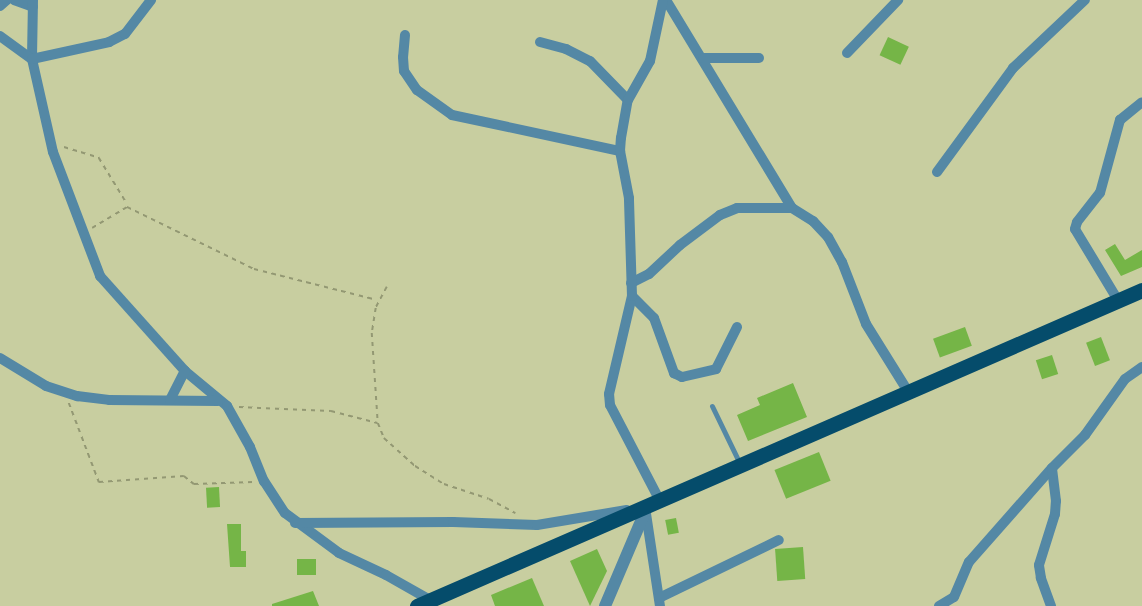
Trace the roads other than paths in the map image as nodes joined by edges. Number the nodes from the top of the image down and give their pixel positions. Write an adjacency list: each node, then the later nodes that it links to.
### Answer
1 (7, 0): 8 (street)
2 (15, 0): 7 (street)
3 (151, 0): 15 (street)
4 (665, 0): 13 (street); 16 (street)
5 (898, 0): 12 (street)
6 (1085, 0): 19 (street)
7 (33, 3): 15 (street)
8 (0, 6)
9 (405, 35): 18 (street)
10 (0, 36): 15 (street)
11 (540, 42): 16 (street)
12 (847, 53)
13 (703, 58): 14 (street); 20 (street)
14 (759, 58)
15 (32, 59): 28 (street)
16 (628, 100): 18 (street)
17 (1142, 102): 24 (street)
18 (620, 151): 21 (street)
19 (937, 172)
20 (792, 208): 21 (street); 29 (street)
21 (631, 283): 23 (street)
22 (1142, 290): 24 (main road)
23 (632, 296): 25 (street); 35 (street)
24 (1119, 302): 29 (main road)
25 (737, 327)
26 (0, 358): 30 (street)
27 (1142, 367): 34 (street)
28 (185, 371): 30 (street); 31 (street)
29 (909, 393): 33 (main road)
30 (170, 400): 31 (street)
31 (222, 403): 36 (street)
32 (712, 406): 33 (lane)
33 (741, 466): 35 (main road)
34 (1052, 468): 41 (street); 42 (street)
35 (653, 504): 36 (street); 38 (street); 39 (main road); 40 (street)
36 (295, 524): 39 (street)
37 (779, 540): 38 (street)
38 (660, 602)
39 (423, 603)
40 (605, 606)
41 (939, 606)
42 (1051, 606)

